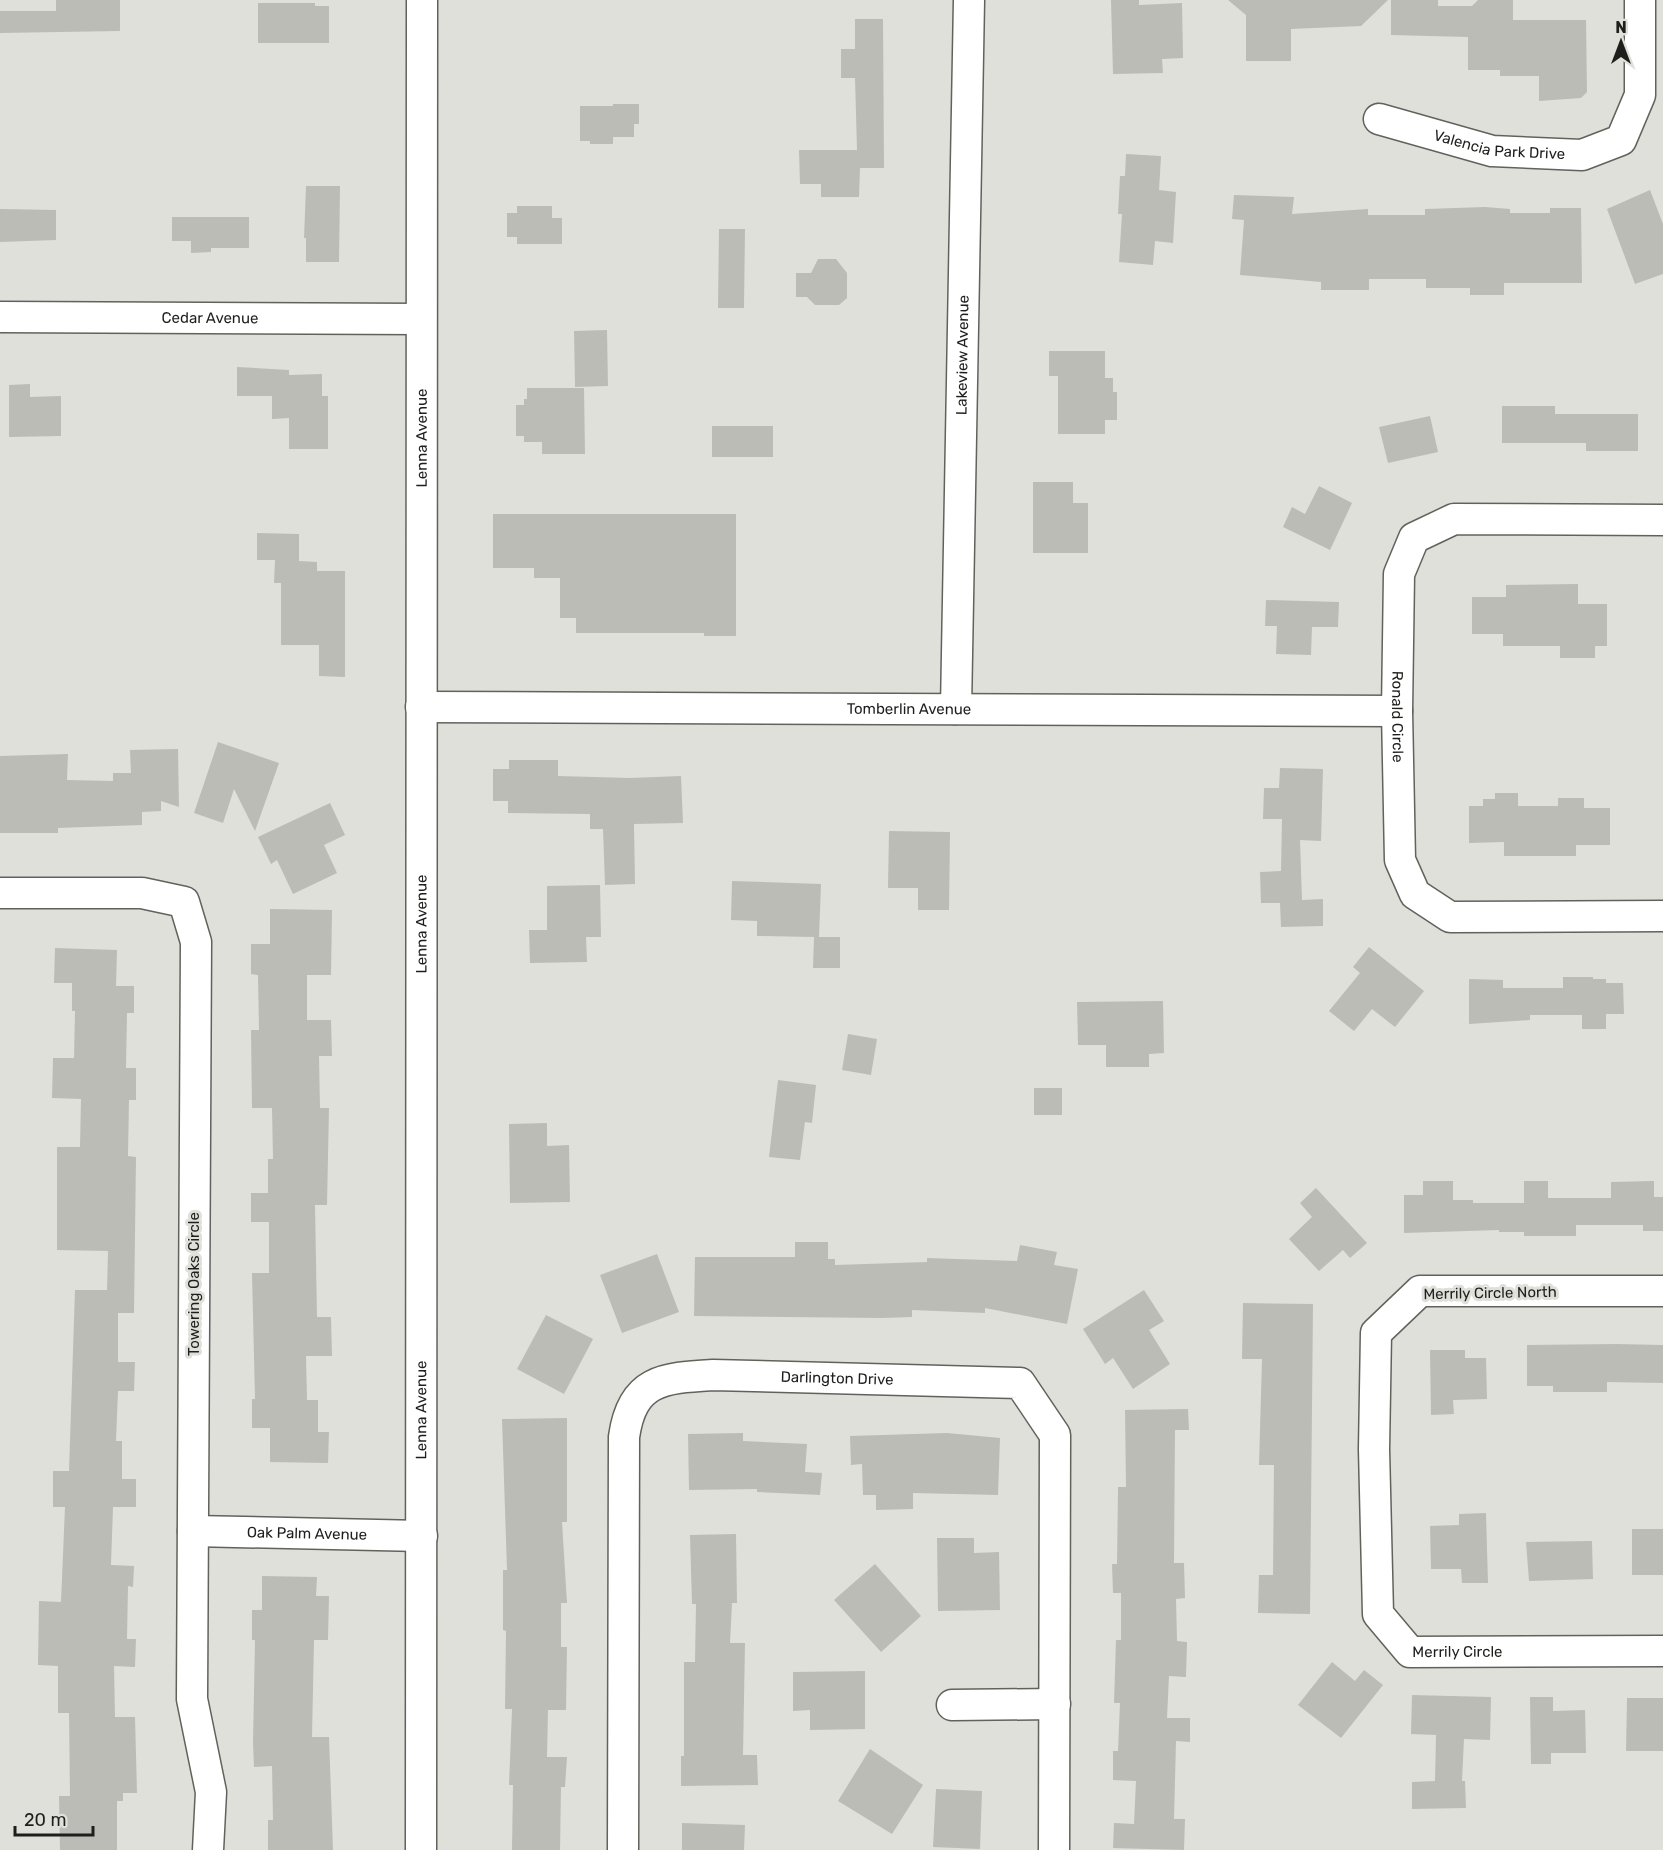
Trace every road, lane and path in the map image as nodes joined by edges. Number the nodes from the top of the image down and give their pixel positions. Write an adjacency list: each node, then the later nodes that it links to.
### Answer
1 (422, 0): 6 (street, Lenna Avenue)
2 (969, 0): 9 (street, Lakeview Avenue)
3 (1640, 0): 4 (street, Valencia Park Drive)
4 (1379, 119)
5 (0, 317): 6 (street, Cedar Avenue)
6 (421, 319): 8 (street, Lenna Avenue)
7 (1663, 519): 10 (street, Ronald Circle)
8 (421, 707): 9 (street, Tomberlin Avenue); 16 (street, Lenna Avenue)
9 (956, 709): 10 (street, Tomberlin Avenue)
10 (1397, 711): 12 (street, Ronald Circle)
11 (0, 893): 15 (street, Towering Oaks Circle)
12 (1663, 916)
13 (1663, 1291): 14 (street, Merrily Circle North)
14 (1374, 1449): 17 (street, Merrily Circle)
15 (193, 1531): 16 (street, Oak Palm Avenue); 20 (street, Towering Oaks Circle)
16 (422, 1536): 21 (street, Lenna Avenue)
17 (1663, 1651)
18 (1055, 1704): 19 (street); 22 (street, Darlington Drive); 23 (street, Darlington Drive)
19 (952, 1705)
20 (208, 1850)
21 (421, 1850)
22 (623, 1850)
23 (1054, 1850)

